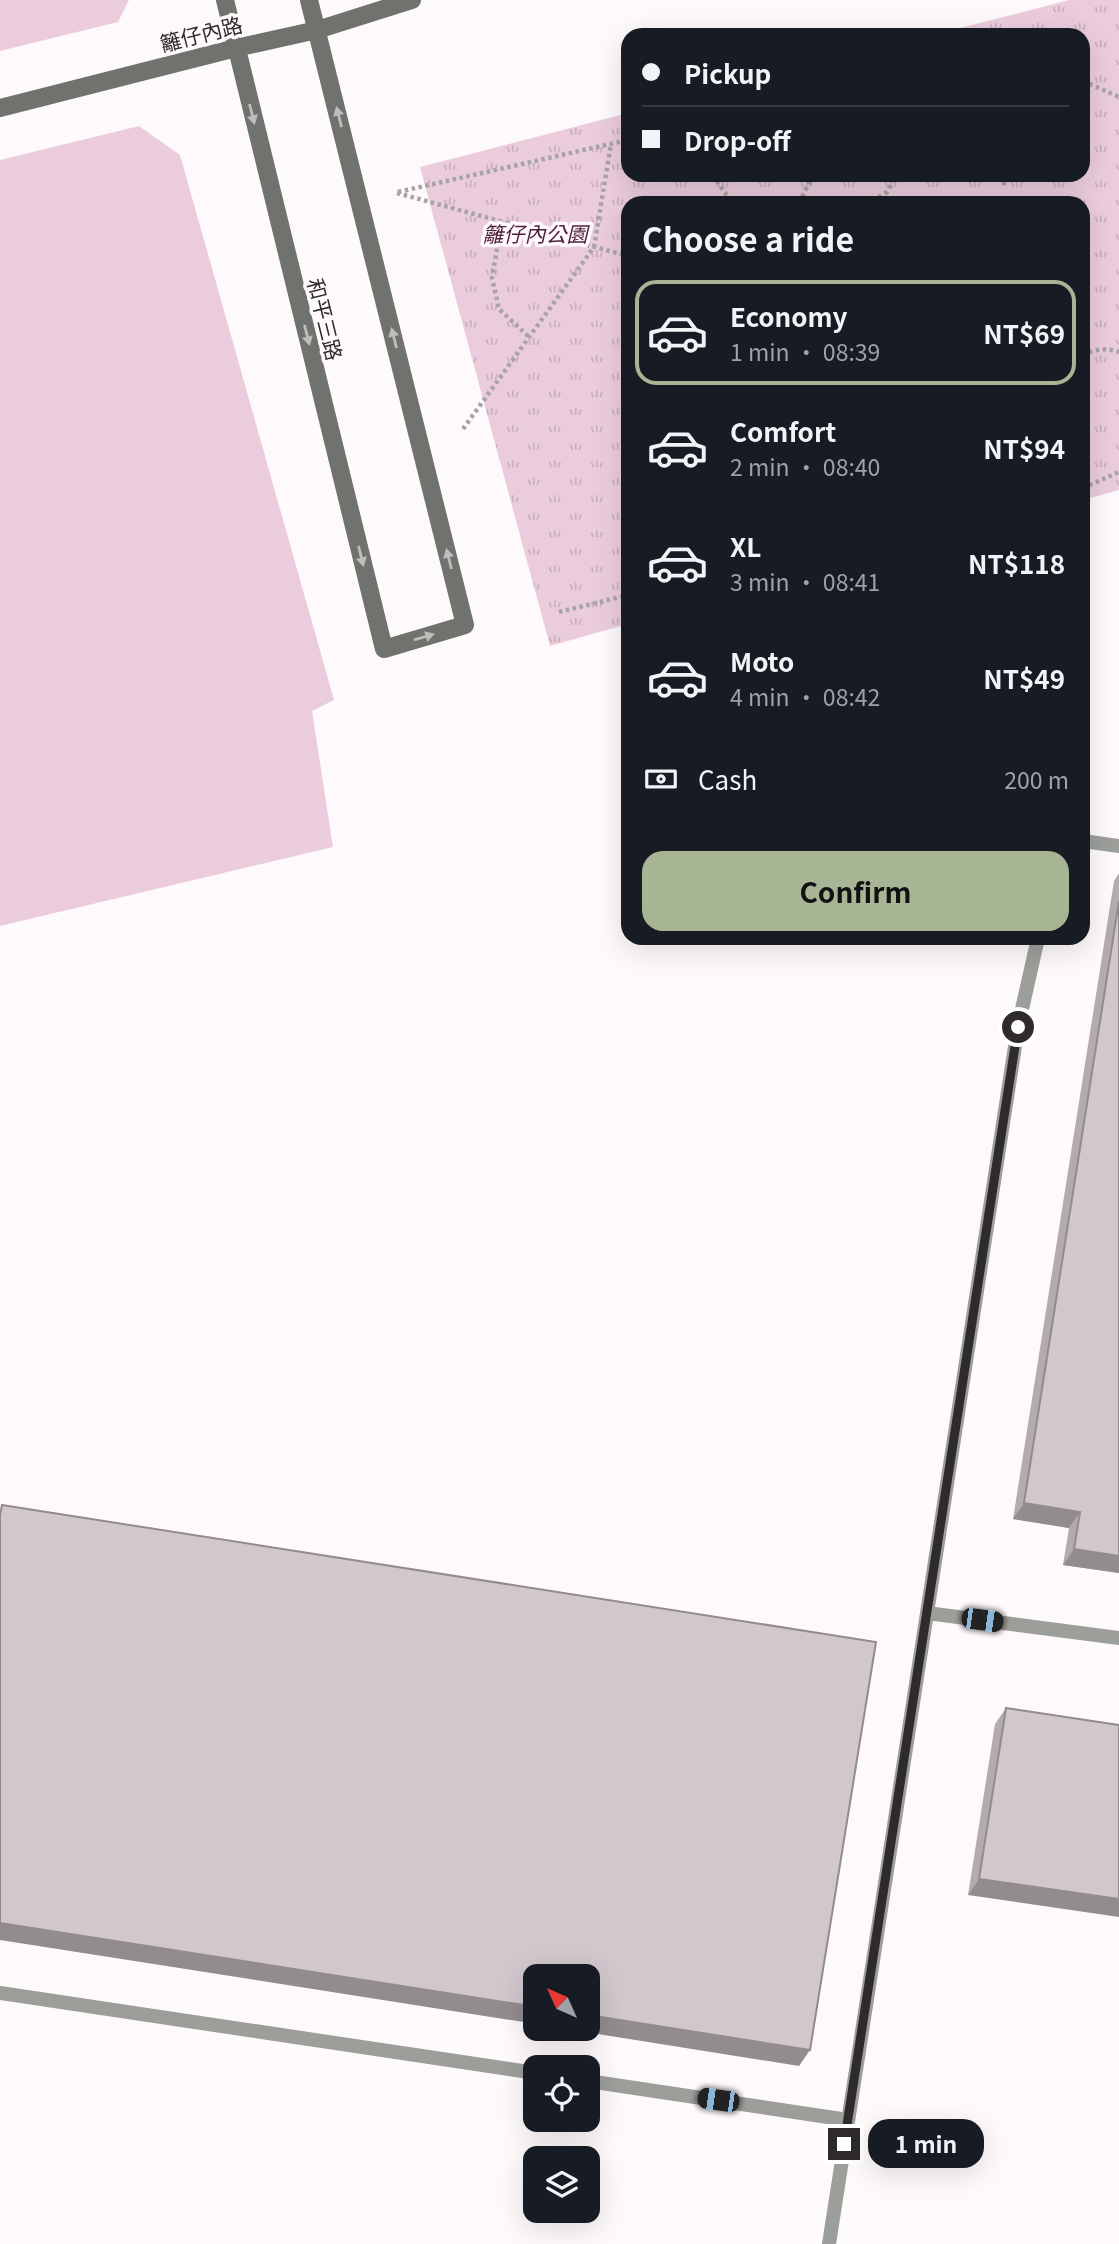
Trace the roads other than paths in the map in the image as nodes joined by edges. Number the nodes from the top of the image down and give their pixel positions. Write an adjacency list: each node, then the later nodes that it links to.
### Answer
1 (225, 0): 5 (street, 和平三路)
2 (309, 0): 4 (street)
3 (412, 0): 4 (street, 籬仔內路)
4 (317, 30): 5 (street, 籬仔內路); 5 (street, 和平三路, one-way to 4)
5 (236, 48): 6 (street, 籬仔內路)
6 (0, 108)
7 (1090, 842): 8 (lane)
8 (1119, 846)
9 (1036, 945): 10 (lane)
10 (927, 1613): 11 (lane); 15 (lane)
11 (1119, 1638)
12 (0, 1993): 13 (lane)
13 (523, 2071)
14 (600, 2083): 15 (lane)
15 (848, 2120): 16 (lane)
16 (829, 2244)

